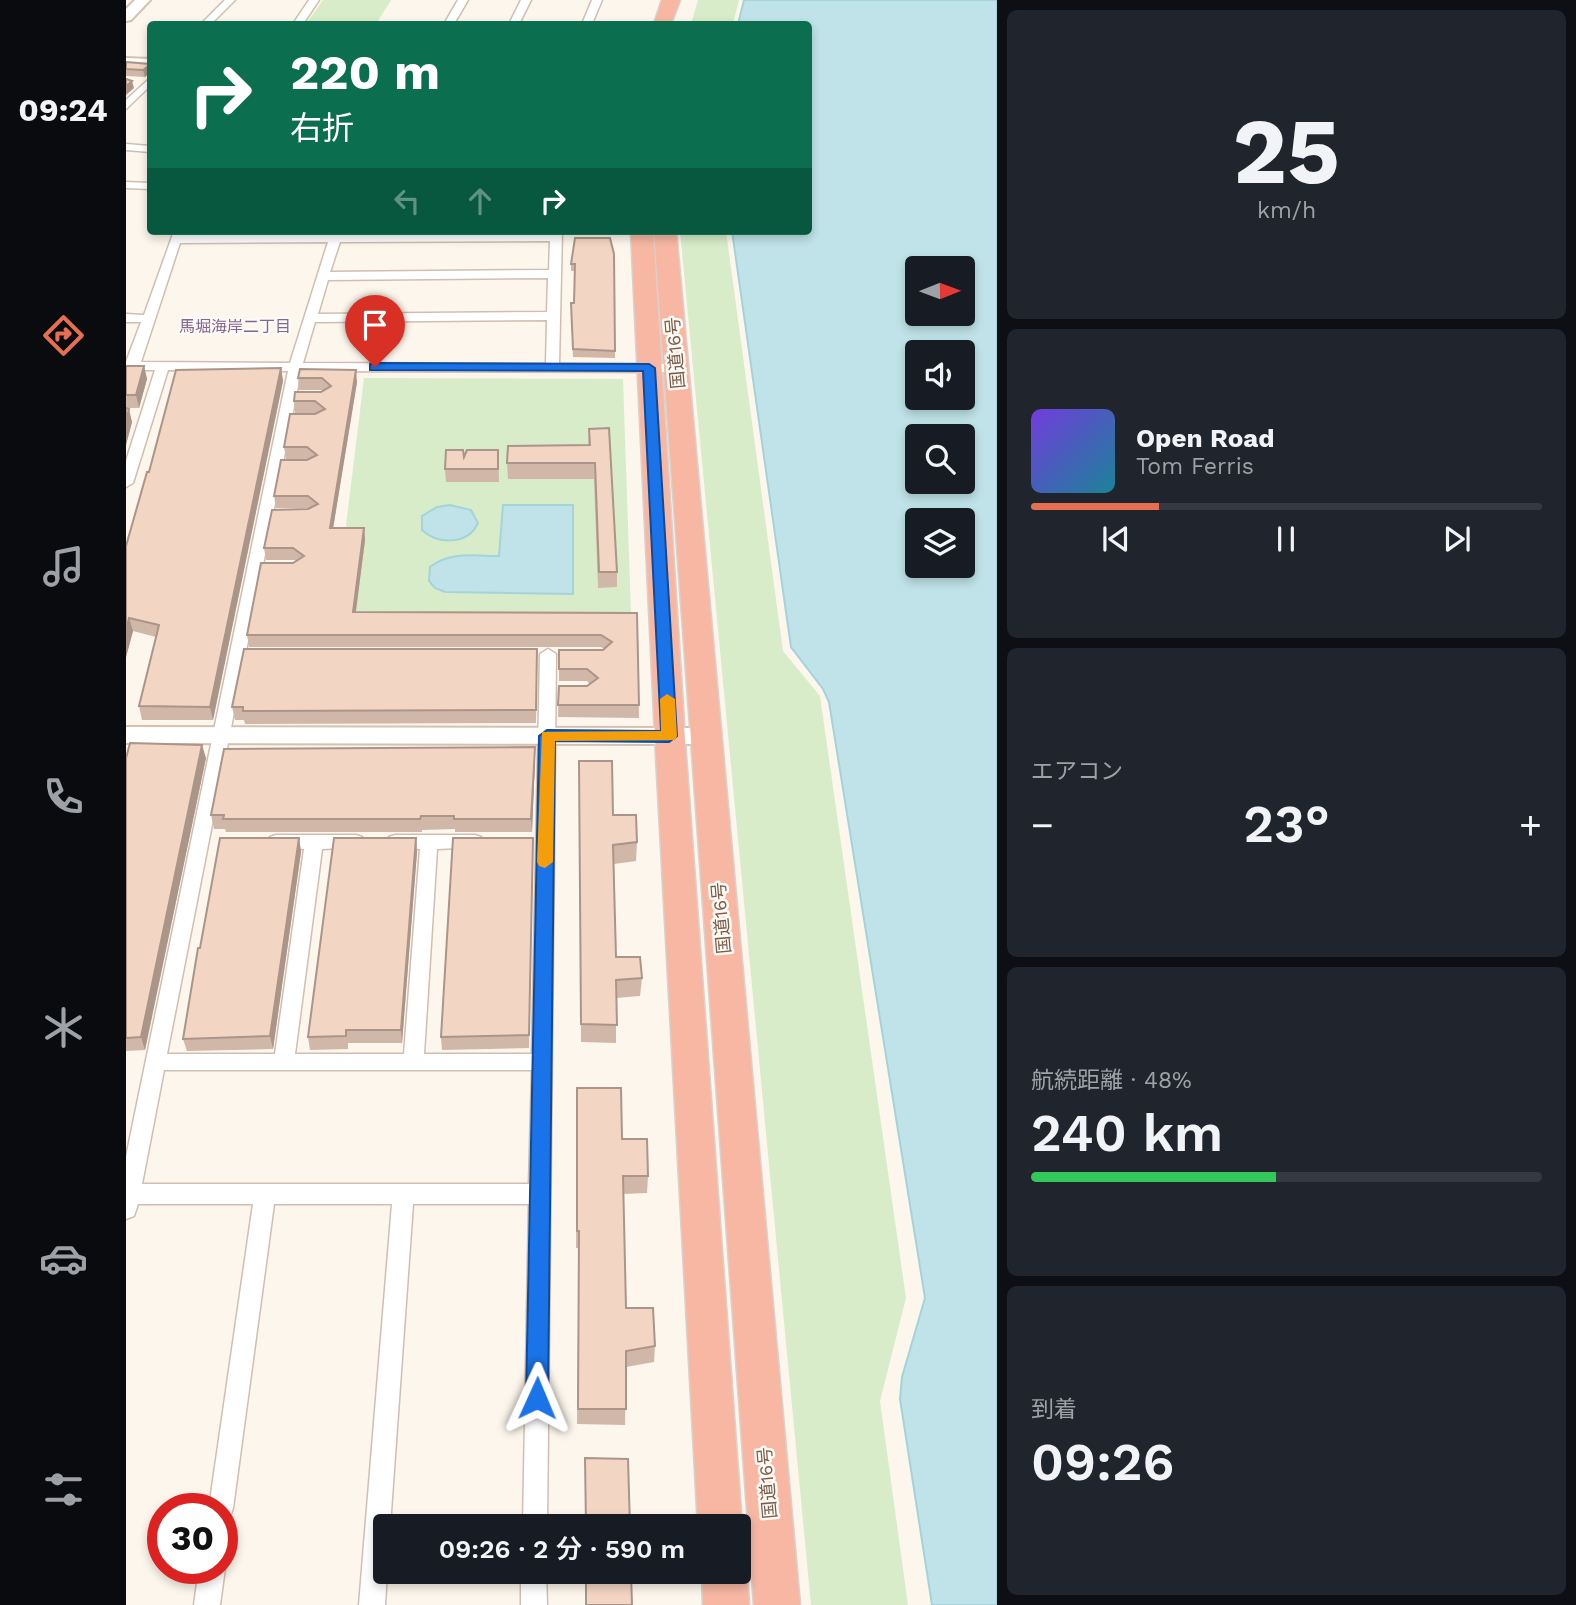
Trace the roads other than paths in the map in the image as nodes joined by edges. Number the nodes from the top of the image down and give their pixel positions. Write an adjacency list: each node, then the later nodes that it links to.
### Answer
1 (142, 0): 8 (street)
2 (230, 0): 9 (street)
3 (314, 0): 10 (street)
4 (463, 0): 11 (street)
5 (526, 0): 12 (street)
6 (597, 0): 13 (street)
7 (671, 0): 14 (highway)
8 (126, 17)
9 (209, 21)
10 (300, 21)
11 (451, 21)
12 (516, 21)
13 (588, 21)
14 (664, 21)
15 (126, 62): 16 (street)
16 (147, 63)
17 (145, 82): 18 (street)
18 (137, 95): 19 (street); 20 (street)
19 (147, 96)
20 (126, 106)
21 (126, 146): 22 (street)
22 (147, 149)
23 (127, 186): 24 (street)
24 (147, 186)
25 (177, 235): 26 (street); 35 (street)
26 (335, 235): 31 (street)
27 (556, 235): 30 (street)
28 (642, 235): 40 (highway, 国道16号)
29 (665, 235): 41 (highway, 国道16号)
30 (555, 274): 31 (street); 32 (street)
31 (322, 276): 34 (street)
32 (554, 316): 34 (street); 39 (street)
33 (126, 318): 35 (street)
34 (309, 318): 38 (street)
35 (149, 319): 36 (street)
36 (129, 366): 37 (street)
37 (163, 366): 38 (street); 42 (street)
38 (295, 367): 39 (street); 45 (street)
39 (552, 367): 40 (street)
40 (649, 368): 41 (street); 47 (highway, 国道16号)
41 (677, 368): 48 (highway, 国道16号)
42 (126, 483)
43 (548, 654): 46 (street)
44 (126, 735): 45 (street)
45 (220, 735): 46 (street); 55 (street)
46 (547, 736): 47 (street); 56 (street)
47 (669, 736): 48 (street); 63 (highway, 国道16号)
48 (707, 736): 71 (highway, 国道16号)
49 (264, 842): 50 (street)
50 (314, 842): 51 (street); 53 (street)
51 (429, 842): 52 (street); 54 (street)
52 (494, 842)
53 (284, 1061): 54 (street); 55 (street)
54 (413, 1061): 56 (street)
55 (155, 1062): 60 (street)
56 (542, 1062): 59 (street)
57 (265, 1194): 58 (street); 60 (street); 61 (street)
58 (403, 1194): 59 (street); 68 (street)
59 (540, 1195): 62 (street)
60 (128, 1201)
61 (222, 1493)
62 (535, 1514)
63 (719, 1514)
64 (210, 1584): 67 (street)
65 (534, 1584): 69 (street)
66 (724, 1584): 70 (highway)
67 (207, 1605)
68 (372, 1605)
69 (534, 1605)
70 (726, 1605)
71 (777, 1605)

